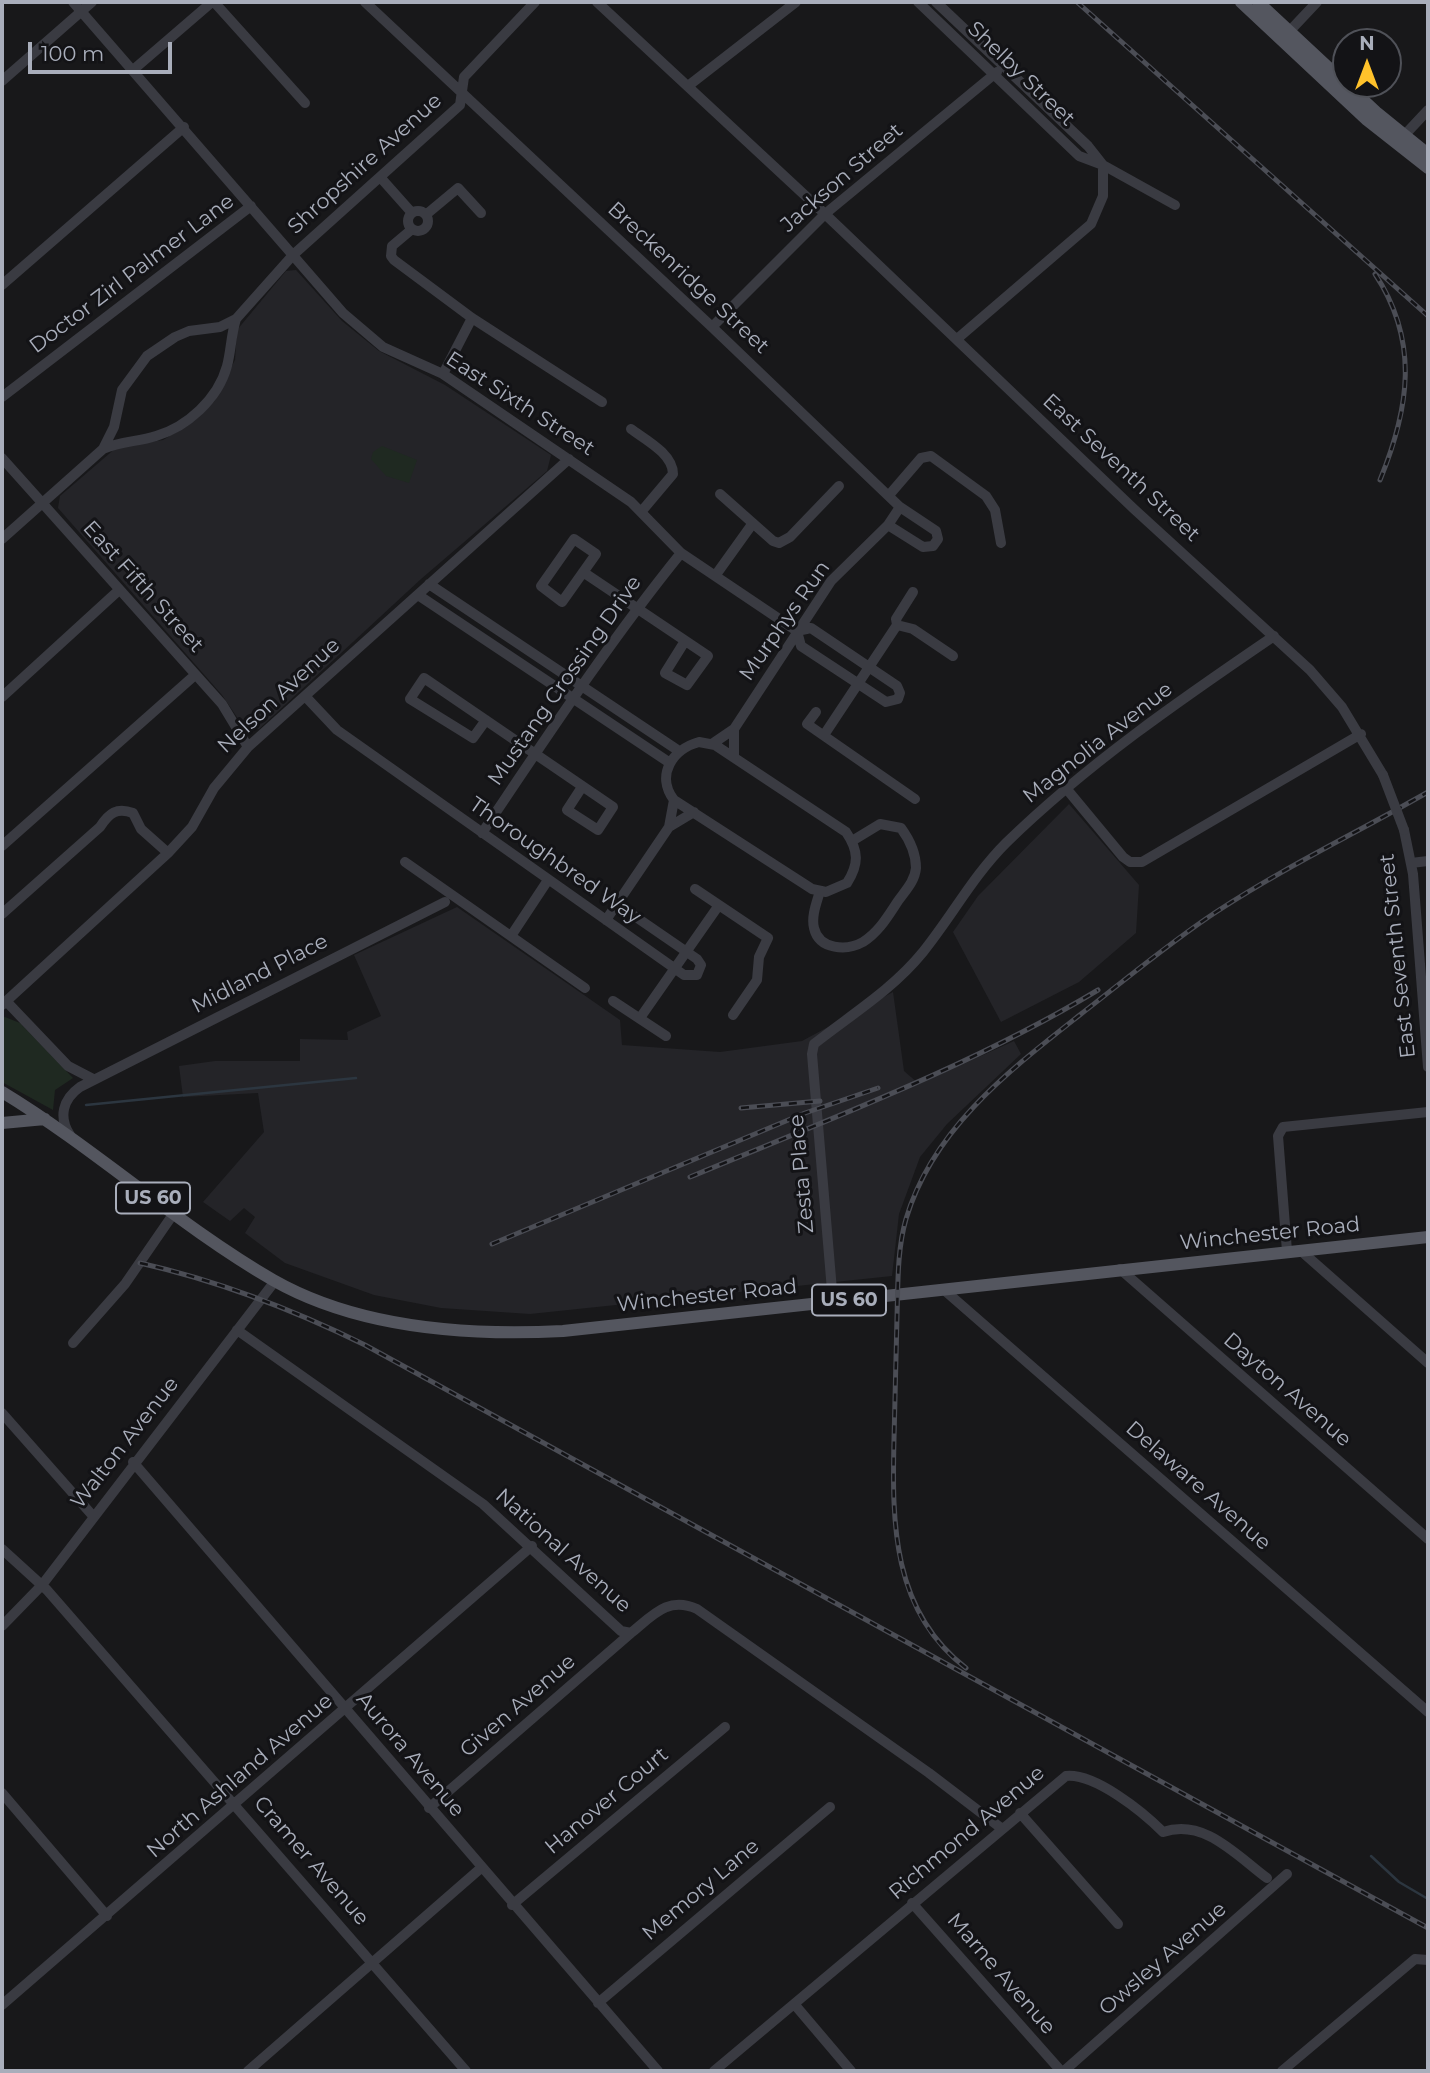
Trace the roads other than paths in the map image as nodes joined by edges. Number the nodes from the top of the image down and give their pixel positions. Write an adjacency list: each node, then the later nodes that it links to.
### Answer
1 (73, 2): 13 (street, East Sixth Street)
2 (92, 2): 13 (street)
3 (213, 2): 16 (street); 21 (street)
4 (365, 2): 20 (street, Breckenridge Street)
5 (535, 2): 20 (street, Shropshire Avenue)
6 (597, 2): 19 (street, East Seventh Street)
7 (796, 2): 19 (street)
8 (918, 2): 17 (street, Shelby Street)
9 (936, 2): 15 (street, Shelby Street)
10 (1241, 2): 14 (main road)
11 (1258, 2): 14 (main road)
12 (1317, 2): 14 (street)
13 (81, 11): 16 (street, East Sixth Street); 18 (street)
14 (1285, 36): 24 (main road)
15 (1004, 66): 17 (street, Jackson Street); 26 (street, Shelby Street)
16 (133, 70): 23 (street, East Sixth Street)
17 (994, 75): 26 (street, Shelby Street); 34 (street, Jackson Street)
18 (2, 81)
19 (688, 86): 34 (street, East Seventh Street)
20 (462, 92): 28 (street, Shropshire Avenue); 40 (street, Breckenridge Street)
21 (305, 103)
22 (1428, 110): 24 (street)
23 (184, 127): 30 (street, East Sixth Street); 37 (street)
24 (1400, 141): 25 (main road); 27 (main road)
25 (1428, 154)
26 (1103, 165): 29 (street, Shelby Street); 42 (street)
27 (1428, 168)
28 (380, 177): 31 (street); 36 (street, Shropshire Avenue)
29 (1175, 205)
30 (251, 206): 36 (street, East Sixth Street); 45 (street, Doctor Zirl Palmer Lane)
31 (412, 213): 32 (street); 35 (street)
32 (428, 213): 33 (street); 35 (street)
33 (481, 213)
34 (825, 214): 40 (street, Jackson Street); 42 (street, East Seventh Street)
35 (411, 230): 39 (street)
36 (293, 255): 38 (street, Shropshire Avenue); 44 (street, East Sixth Street)
37 (2, 285)
38 (236, 318): 41 (street, Shropshire Avenue); 43 (street, Shropshire Avenue)
39 (472, 318): 44 (street); 46 (street)
40 (712, 327): 55 (street, Breckenridge Street)
41 (207, 329): 43 (street); 47 (street, Shropshire Avenue)
42 (957, 339): 73 (street, East Seventh Street)
43 (229, 346): 49 (street, Shropshire Avenue)
44 (443, 374): 52 (street, East Sixth Street)
45 (2, 397)
46 (602, 402)
47 (116, 416): 49 (street); 50 (street, Shropshire Avenue)
48 (631, 429): 58 (street)
49 (136, 439): 50 (street, Shropshire Avenue)
50 (103, 449): 56 (street, Shropshire Avenue)
51 (2, 458): 56 (street, East Fifth Street)
52 (569, 458): 58 (street, East Sixth Street); 66 (street, Nelson Avenue)
53 (839, 486): 59 (street)
54 (720, 494): 59 (street)
55 (890, 494): 57 (street, Breckenridge Street); 62 (street)
56 (42, 503): 61 (street, Shropshire Avenue); 67 (street, East Fifth Street)
57 (900, 507): 60 (street, Murphys Run); 60 (street, Breckenridge Street)
58 (641, 512): 63 (street, East Sixth Street)
59 (753, 523): 65 (street)
60 (888, 525): 72 (street, Murphys Run)
61 (2, 539)
62 (1001, 543)
63 (681, 553): 65 (street, East Sixth Street); 70 (street, Mustang Crossing Drive)
64 (583, 572): 64 (street); 70 (street)
65 (715, 576): 72 (street, East Sixth Street)
66 (429, 584): 69 (street, Nelson Avenue); 79 (street)
67 (118, 591): 77 (street, East Fifth Street); 81 (street)
68 (913, 592): 71 (street)
69 (418, 595): 80 (street, Nelson Avenue); 82 (street)
70 (636, 608): 74 (street); 79 (street, Mustang Crossing Drive)
71 (898, 625): 75 (street); 76 (street)
72 (797, 631): 76 (street, East Sixth Street); 78 (street, East Sixth Street); 85 (street, Murphys Run)
73 (1274, 636): 86 (street, East Seventh Street); 95 (street, Magnolia Avenue)
74 (685, 641)
75 (953, 656)
76 (870, 667): 78 (street); 78 (street, East Sixth Street)
77 (195, 675): 88 (street, East Fifth Street); 102 (street)
78 (858, 685): 87 (street)
79 (581, 687): 82 (street, Mustang Crossing Drive); 90 (street)
80 (305, 696): 88 (street, Nelson Avenue); 100 (street, Thoroughbred Way)
81 (2, 697)
82 (572, 698): 91 (street, Mustang Crossing Drive); 93 (street)
83 (816, 712): 87 (street)
84 (486, 720): 84 (street); 91 (street)
85 (734, 729): 89 (street, Murphys Run); 92 (street)
86 (1361, 734): 95 (street); 106 (street, East Seventh Street, bridge)
87 (824, 735): 96 (street)
88 (248, 747): 103 (street, Nelson Avenue)
89 (717, 747): 90 (street); 92 (street)
90 (678, 751): 93 (street)
91 (535, 754): 94 (street); 100 (street, Mustang Crossing Drive)
92 (734, 757): 101 (street)
93 (670, 763): 97 (street)
94 (582, 787)
95 (1065, 787): 124 (street, Magnolia Avenue)
96 (915, 799)
97 (679, 803): 98 (street); 99 (street)
98 (694, 812): 99 (street); 109 (street)
99 (669, 827): 111 (street)
100 (482, 834): 107 (street, Thoroughbred Way)
101 (852, 841): 109 (street); 109 (street)
102 (2, 846)
103 (168, 853): 113 (street); 120 (street, Nelson Avenue)
104 (1428, 861): 106 (street)
105 (405, 862): 115 (street)
106 (1411, 863): 125 (street, East Seventh Street)
107 (548, 880): 114 (street, Thoroughbred Way); 115 (street)
108 (695, 889): 112 (street)
109 (820, 891)
110 (445, 902): 126 (street, Midland Place)
111 (617, 904): 114 (street); 116 (street, Thoroughbred Way)
112 (719, 905): 116 (street); 121 (street)
113 (3, 910)
114 (606, 920): 117 (street, Thoroughbred Way)
115 (511, 936): 118 (street)
116 (686, 951): 117 (street); 117 (street)
117 (675, 968): 122 (street)
118 (585, 988)
119 (614, 1001): 122 (street)
120 (4, 1003): 126 (street)
121 (733, 1015)
122 (640, 1018): 123 (street)
123 (666, 1036)
124 (814, 1044): 138 (street, Zesta Place)
125 (1428, 1068)
126 (93, 1079): 131 (street, Midland Place)
127 (2, 1092): 129 (main road, Winchester Road)
128 (1428, 1111): 134 (street)
129 (45, 1119): 130 (main road); 131 (main road, Winchester Road / US 60)
130 (2, 1123)
131 (73, 1140): 132 (main road, Winchester Road / US 60)
132 (174, 1213): 136 (main road, Winchester Road / US 60); 140 (street)
133 (1428, 1237): 134 (main road, Winchester Road / US 60)
134 (1293, 1251): 135 (main road, Winchester Road / US 60); 141 (street)
135 (1120, 1269): 137 (main road, Winchester Road / US 60); 146 (street, Dayton Avenue)
136 (275, 1281): 138 (main road, Winchester Road / US 60); 139 (street, Walton Avenue)
137 (943, 1289): 138 (main road, Winchester Road / US 60); 153 (street, Delaware Avenue)
138 (833, 1302)
139 (237, 1330): 144 (street, Walton Avenue); 147 (street, National Avenue)
140 (72, 1343)
141 (1428, 1363)
142 (2, 1413): 143 (street)
143 (6, 1426): 145 (street)
144 (133, 1462): 145 (street, Walton Avenue); 152 (street, Aurora Avenue)
145 (93, 1516): 149 (street, Walton Avenue)
146 (1428, 1539)
147 (532, 1546): 151 (street, National Avenue); 152 (street, North Ashland Avenue)
148 (2, 1549): 149 (street, Cramer Avenue)
149 (42, 1585): 150 (street, Walton Avenue); 156 (street, Cramer Avenue)
150 (2, 1626)
151 (631, 1633): 158 (street, Given Avenue); 160 (street, National Avenue)
152 (347, 1709): 156 (street, North Ashland Avenue); 158 (street, Aurora Avenue)
153 (1428, 1712)
154 (725, 1727): 165 (street, Hanover Court)
155 (2, 1793): 166 (street)
156 (237, 1805): 166 (street, North Ashland Avenue); 169 (street, Cramer Avenue)
157 (830, 1807): 170 (street, Memory Lane)
158 (429, 1808): 161 (street, Aurora Avenue)
159 (1020, 1813): 160 (street, Richmond Avenue); 163 (street, Richmond Avenue); 167 (street)
160 (1001, 1828): 164 (street, Richmond Avenue)
161 (481, 1868): 165 (street, Aurora Avenue); 169 (street)
162 (1287, 1874): 178 (street, Owsley Avenue)
163 (1267, 1878)
164 (912, 1903): 172 (street, Richmond Avenue); 178 (street, Marne Avenue)
165 (512, 1905): 170 (street, Aurora Avenue)
166 (107, 1916): 171 (street, North Ashland Avenue)
167 (1118, 1924)
168 (1428, 1960): 179 (street)
169 (373, 1963): 173 (street); 174 (street, Cramer Avenue)
170 (598, 2003): 175 (street, Aurora Avenue)
171 (2, 2005)
172 (795, 2005): 176 (street, Richmond Avenue); 177 (street)
173 (248, 2071)
174 (466, 2071)
175 (658, 2071)
176 (715, 2071)
177 (851, 2071)
178 (1062, 2071)
179 (1282, 2071)

